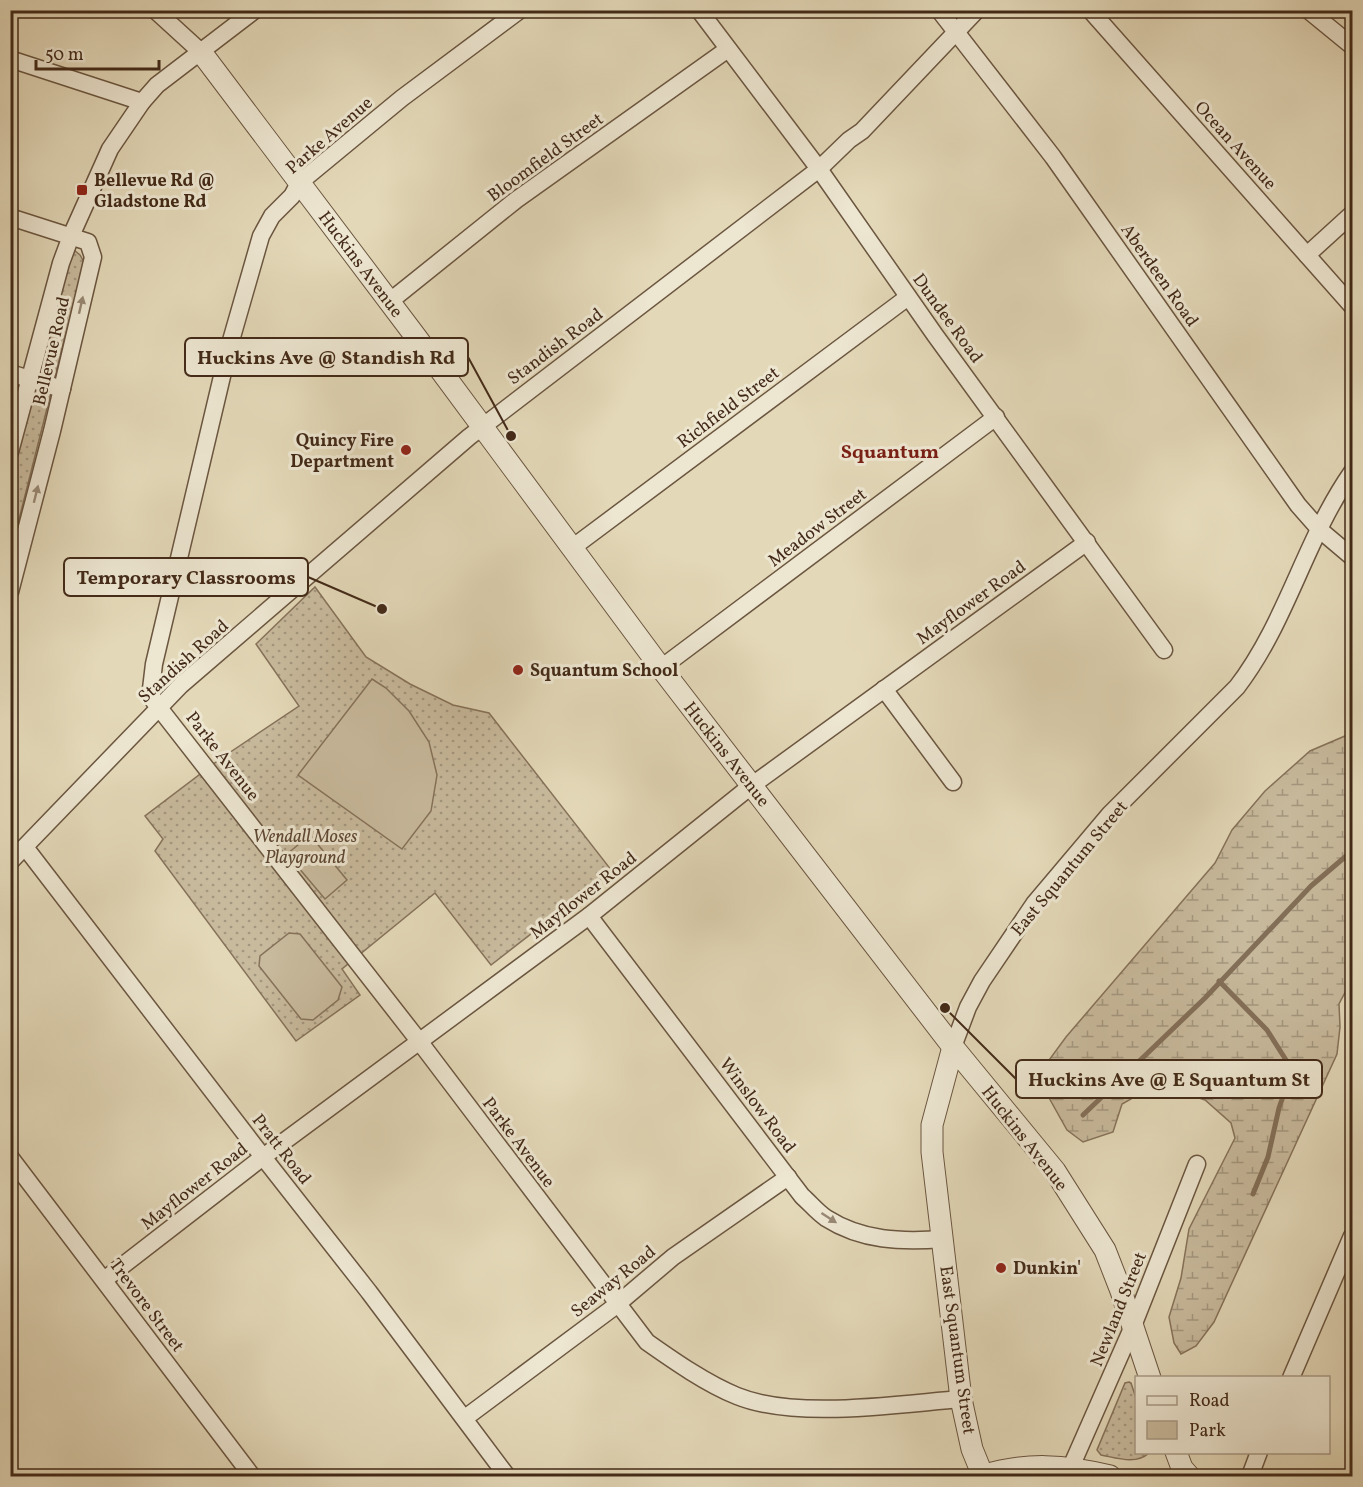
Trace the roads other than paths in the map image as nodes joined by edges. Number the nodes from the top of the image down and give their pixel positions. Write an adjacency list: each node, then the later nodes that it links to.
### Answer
1 (155, 10): 12 (street, Huckins Avenue)
2 (255, 10): 12 (street, Bellevue Road)
3 (520, 10): 16 (street, Parke Avenue)
4 (699, 10): 11 (street, Dundee Road)
5 (939, 10): 9 (street, Aberdeen Road)
6 (977, 10): 9 (street, Standish Road)
7 (1090, 10): 20 (street, Ocean Avenue)
8 (1308, 10): 10 (street)
9 (956, 34): 15 (street, Standish Road); 31 (street, Aberdeen Road)
10 (1353, 46)
11 (728, 49): 15 (street, Dundee Road); 22 (street, Bloomfield Street)
12 (201, 52): 14 (street, Bellevue Road); 16 (street, Huckins Avenue)
13 (10, 59): 14 (street)
14 (142, 102): 19 (street, Bellevue Road)
15 (819, 169): 21 (street, Dundee Road); 28 (street, Standish Road)
16 (299, 183): 22 (street, Huckins Avenue); 40 (street, Parke Avenue)
17 (1353, 214): 20 (street)
18 (10, 217): 19 (street)
19 (71, 236): 25 (street, Bellevue Road); 26 (street, Bellevue Road, one-way to 19)
20 (1307, 255): 23 (street, Ocean Avenue)
21 (908, 297): 27 (street, Dundee Road); 34 (street, Richfield Street)
22 (390, 302): 28 (street, Huckins Avenue)
23 (1353, 306)
24 (10, 373): 25 (street)
25 (31, 378): 26 (street); 29 (street, Bellevue Road)
26 (62, 389): 32 (street, Bellevue Road, one-way to 26)
27 (996, 417): 33 (street, Dundee Road); 38 (street, Meadow Street)
28 (481, 427): 34 (street, Huckins Avenue); 40 (street, Standish Road)
29 (10, 452)
30 (1353, 472): 31 (street, East Squantum Street)
31 (1320, 530): 35 (street, Aberdeen Road); 47 (street, East Squantum Street)
32 (17, 537): 36 (street, Bellevue Road)
33 (1087, 542): 37 (street, Dundee Road); 39 (street, Mayflower Road)
34 (572, 548): 38 (street, Huckins Avenue)
35 (1353, 557)
36 (10, 592)
37 (1164, 650)
38 (661, 668): 42 (street, Huckins Avenue)
39 (884, 689): 41 (street); 42 (street, Mayflower Road)
40 (159, 706): 43 (street, Standish Road); 46 (street, Parke Avenue)
41 (953, 782)
42 (751, 786): 45 (street, Mayflower Road); 47 (street, Huckins Avenue)
43 (25, 846): 44 (street, Standish Road); 49 (street, Pratt Road)
44 (10, 862)
45 (589, 916): 46 (street, Mayflower Road); 51 (street, Winslow Road)
46 (419, 1041): 49 (street, Mayflower Road); 55 (street, Parke Avenue)
47 (953, 1047): 53 (street, East Squantum Street); 56 (street, Huckins Avenue)
48 (10, 1157): 54 (street, Trevore Street)
49 (263, 1157): 54 (street, Mayflower Road); 60 (street, Pratt Road)
50 (1197, 1164): 56 (street, Newland Street)
51 (788, 1177): 53 (street, Winslow Road, one-way to 53); 55 (street, Seaway Road)
52 (1353, 1236): 58 (street)
53 (943, 1239): 59 (street, East Squantum Street)
54 (104, 1280): 64 (street, Trevore Street)
55 (618, 1302): 59 (street, Parke Avenue); 60 (street, Seaway Road)
56 (1133, 1326): 57 (street, Huckins Avenue); 63 (street, Newland Street)
57 (1150, 1376)
58 (1291, 1376)
59 (962, 1399): 66 (street, East Squantum Street)
60 (465, 1418): 65 (street, Pratt Road)
61 (1177, 1454): 68 (street)
62 (1258, 1454): 69 (street)
63 (1071, 1467): 66 (street, East Squantum Street); 67 (street, East Squantum Street)
64 (252, 1476)
65 (507, 1476)
66 (983, 1476)
67 (1110, 1476)
68 (1189, 1476)
69 (1250, 1476)

